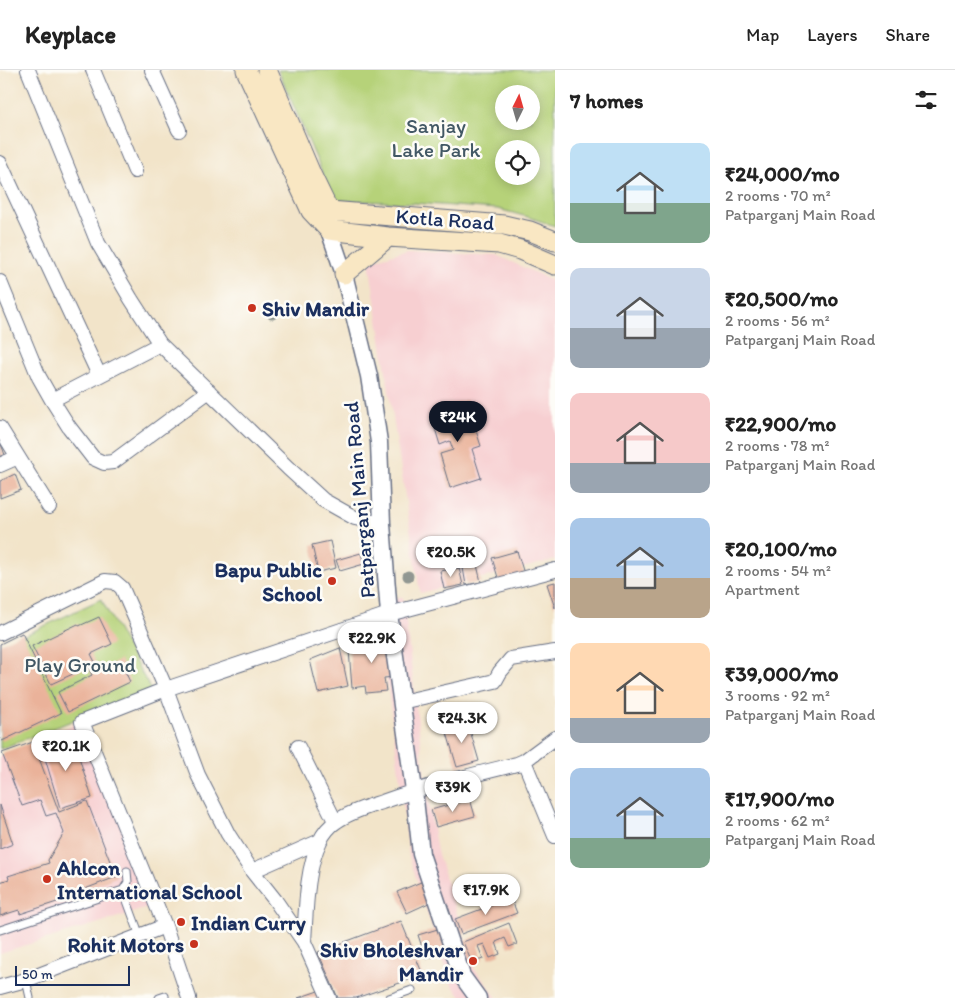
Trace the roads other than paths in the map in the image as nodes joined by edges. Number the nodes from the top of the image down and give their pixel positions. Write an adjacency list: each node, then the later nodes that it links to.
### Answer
1 (28, 70): 15 (street)
2 (92, 70): 8 (street)
3 (152, 70): 6 (street)
4 (246, 70): 9 (main road)
5 (267, 70): 9 (main road)
6 (179, 130)
7 (0, 163): 16 (street)
8 (135, 171)
9 (329, 221): 10 (main road, Kotla Road); 11 (main road, Kotla Road); 13 (street, Patparganj Main Road)
10 (388, 237): 12 (main road, Kotla Road); 13 (main road)
11 (555, 241)
12 (555, 265)
13 (344, 274): 23 (street, Patparganj Main Road)
14 (0, 282): 18 (street)
15 (160, 344): 16 (street); 17 (street)
16 (99, 376): 18 (street)
17 (209, 392): 18 (street); 23 (street)
18 (52, 400)
19 (0, 428): 20 (street)
20 (18, 457): 21 (street); 22 (street)
21 (0, 465)
22 (49, 507)
23 (382, 524): 25 (street, Patparganj Main Road)
24 (555, 570): 25 (street)
25 (389, 614): 28 (street); 29 (street, Patparganj Main Road)
26 (0, 633): 28 (street)
27 (555, 652): 29 (street)
28 (166, 689): 38 (street); 40 (street)
29 (402, 702): 33 (street, Patparganj Main Road)
30 (555, 738): 32 (street)
31 (298, 747): 34 (street)
32 (524, 761): 33 (street); 35 (street)
33 (414, 790): 34 (street); 53 (street, Patparganj Main Road)
34 (335, 821): 36 (street)
35 (555, 836)
36 (320, 841): 38 (street); 43 (street)
37 (128, 871): 39 (lane)
38 (252, 871): 43 (street)
39 (123, 890): 41 (lane); 42 (lane)
40 (165, 926): 42 (street); 50 (street)
41 (0, 930)
42 (140, 936): 44 (street)
43 (304, 942): 51 (street)
44 (26, 980): 45 (street); 47 (lane)
45 (0, 987)
46 (412, 990): 52 (lane)
47 (30, 998)
48 (159, 998): 49 (lane)
49 (165, 998)
50 (190, 998)
51 (329, 998)
52 (389, 998)
53 (478, 998)

